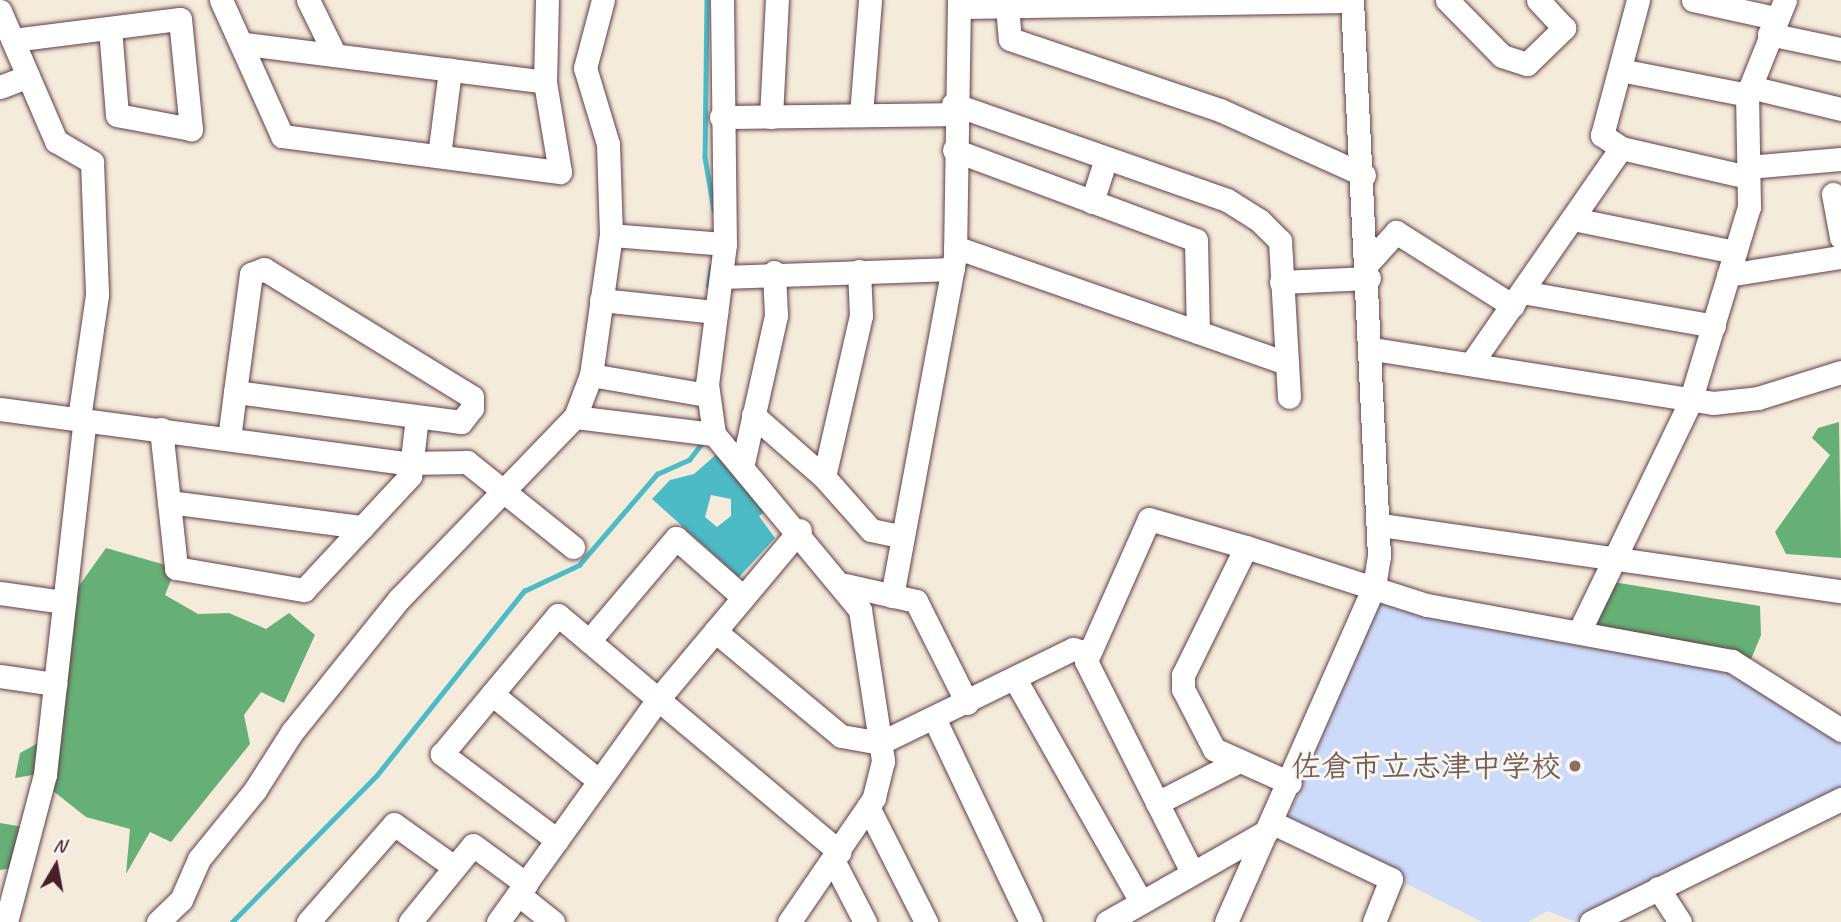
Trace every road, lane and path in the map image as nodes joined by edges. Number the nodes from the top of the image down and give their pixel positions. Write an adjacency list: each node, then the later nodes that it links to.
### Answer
1 (221, 0): 20 (street)
2 (308, 0): 22 (street)
3 (547, 0): 26 (street)
4 (603, 0): 44 (street)
5 (722, 0): 32 (street)
6 (777, 0): 33 (street)
7 (870, 0): 31 (street)
8 (1352, 0): 12 (street); 40 (street)
9 (1447, 0): 14 (street)
10 (1638, 0): 23 (street)
11 (1693, 0): 17 (street)
12 (1154, 2): 15 (street)
13 (959, 3): 15 (street); 29 (street)
14 (1547, 3)
15 (1007, 6): 40 (street)
16 (0, 11): 19 (street)
17 (1776, 17): 21 (street); 28 (street)
18 (110, 28): 18 (street); 19 (street)
19 (13, 40): 25 (street)
20 (246, 44): 22 (street); 36 (street)
21 (1841, 49)
22 (335, 55): 24 (street)
23 (1620, 69): 28 (street); 34 (street)
24 (450, 70): 26 (street); 36 (street)
25 (28, 76): 27 (street); 74 (street)
26 (545, 82): 36 (street)
27 (0, 87)
28 (1748, 91): 30 (street); 39 (street)
29 (953, 109): 31 (street); 35 (street); 37 (street)
30 (1841, 109)
31 (861, 115): 33 (street)
32 (721, 117): 33 (street); 46 (street)
33 (771, 117)
34 (1621, 148): 39 (street); 43 (street)
35 (954, 150): 42 (street); 49 (street)
36 (439, 156)
37 (1107, 158): 42 (street); 55 (street)
38 (1841, 159): 39 (street)
39 (1748, 172): 47 (street)
40 (1364, 175): 51 (street)
41 (1833, 194): 45 (street)
42 (1092, 202): 60 (street)
43 (1573, 219): 47 (street); 56 (street)
44 (611, 234): 46 (street); 57 (street)
45 (1841, 237)
46 (725, 244): 54 (street)
47 (1735, 252): 53 (street)
48 (1841, 257): 53 (street)
49 (954, 258): 50 (street); 60 (street); 86 (street)
50 (859, 271): 52 (street); 80 (street)
51 (1368, 271): 55 (street); 56 (street); 61 (street)
52 (774, 272): 54 (street); 71 (street)
53 (1728, 275): 59 (street)
54 (722, 277): 58 (street)
55 (1281, 282): 63 (street)
56 (1518, 299): 59 (street); 62 (street)
57 (601, 300): 58 (street); 65 (street)
58 (716, 312): 67 (street)
59 (1714, 327): 69 (street)
60 (1198, 332): 63 (street)
61 (1373, 349): 62 (street); 83 (street)
62 (1473, 361): 69 (street)
63 (1287, 363): 68 (street)
64 (1841, 372): 69 (street)
65 (591, 375): 67 (street); 72 (street)
66 (235, 392): 73 (street); 73 (street); 77 (street)
67 (707, 395): 76 (street)
68 (1289, 397)
69 (1690, 402): 89 (street)
70 (0, 409): 74 (street)
71 (753, 415): 79 (street); 80 (street)
72 (575, 416): 76 (street); 81 (street)
73 (417, 417): 78 (street)
74 (82, 418): 75 (street); 96 (street)
75 (161, 429): 77 (street); 82 (street)
76 (714, 434): 79 (street)
77 (229, 439): 78 (street)
78 (412, 463): 81 (street); 84 (street)
79 (743, 463): 85 (street)
80 (824, 477): 86 (street)
81 (504, 488): 87 (street); 127 (street)
82 (169, 502): 84 (street); 84 (street)
83 (1381, 525): 89 (street); 91 (street)
84 (362, 527)
85 (800, 530): 90 (street); 95 (street)
86 (899, 536): 94 (street)
87 (573, 547)
88 (1246, 547): 91 (street); 100 (street); 110 (street)
89 (1614, 560): 92 (street); 97 (street)
90 (845, 585): 94 (street); 109 (street)
91 (1374, 587): 97 (street); 112 (street)
92 (1841, 591)
93 (0, 593): 96 (street)
94 (892, 596): 106 (street)
95 (743, 597): 98 (street); 99 (street)
96 (64, 602): 103 (street)
97 (1580, 630): 108 (street)
98 (715, 631): 105 (street); 109 (street)
99 (589, 641): 104 (street); 105 (street)
100 (1088, 653): 102 (street); 114 (street)
101 (0, 676): 103 (street)
102 (1015, 679): 106 (street); 124 (street)
103 (55, 684): 120 (street)
104 (492, 694): 111 (street); 117 (street)
105 (659, 698): 111 (street); 118 (street)
106 (967, 703): 107 (street)
107 (934, 718): 109 (street); 134 (street)
108 (1841, 730)
109 (880, 743): 115 (street)
110 (1237, 762): 112 (street); 114 (street)
111 (599, 781): 117 (street)
112 (1290, 783): 116 (street)
113 (1841, 799): 122 (street)
114 (1157, 803): 121 (street)
115 (868, 807): 118 (street); 133 (street)
116 (1269, 827): 121 (street); 136 (street); 137 (street)
117 (557, 840): 123 (street)
118 (836, 856): 125 (street); 132 (street)
119 (454, 867): 123 (street); 128 (street); 129 (street)
120 (9, 868): 126 (street)
121 (1192, 872): 124 (street)
122 (1658, 888): 138 (street); 139 (street)
123 (522, 889): 130 (street); 131 (street)
124 (1141, 902): 135 (street)
125 (794, 919)
126 (6, 922)
127 (158, 922)
128 (308, 922)
129 (410, 922)
130 (498, 922)
131 (553, 922)
132 (865, 922)
133 (926, 922)
134 (1031, 922)
135 (1107, 922)
136 (1226, 922)
137 (1374, 922)
138 (1591, 922)
139 (1680, 922)

